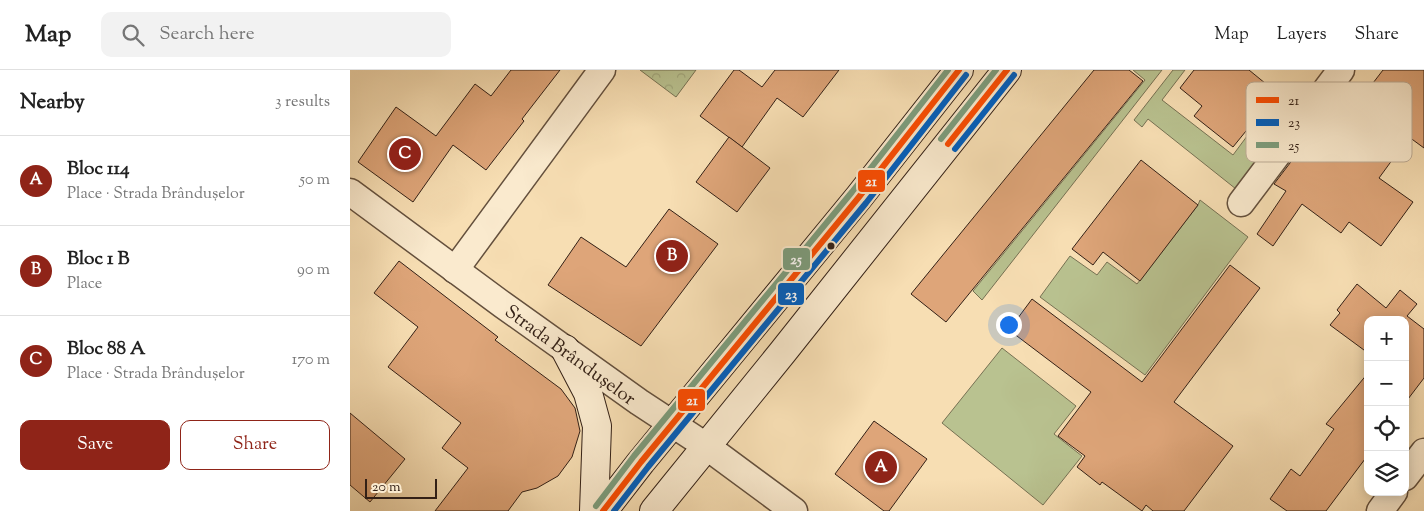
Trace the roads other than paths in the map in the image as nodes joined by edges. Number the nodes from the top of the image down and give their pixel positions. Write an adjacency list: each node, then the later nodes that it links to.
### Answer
1 (602, 70): 9 (street)
2 (959, 70): 11 (main road)
3 (1007, 70): 12 (main road)
4 (1341, 70): 5 (street)
5 (1332, 82)
6 (1272, 162): 8 (street)
7 (350, 192): 9 (street, Strada Brândușelor)
8 (1241, 203)
9 (454, 270): 10 (street, Strada Brândușelor)
10 (565, 349): 11 (street, Strada Brândușelor); 16 (main road)
11 (672, 425): 12 (street, Strada Brândușelor); 17 (main road)
12 (706, 446): 18 (main road); 19 (street, Strada Brândușelor)
13 (1424, 452): 14 (street)
14 (1409, 472)
15 (1391, 496): 20 (street)
16 (594, 511)
17 (603, 511)
18 (654, 511)
19 (794, 511)
20 (1380, 511)

